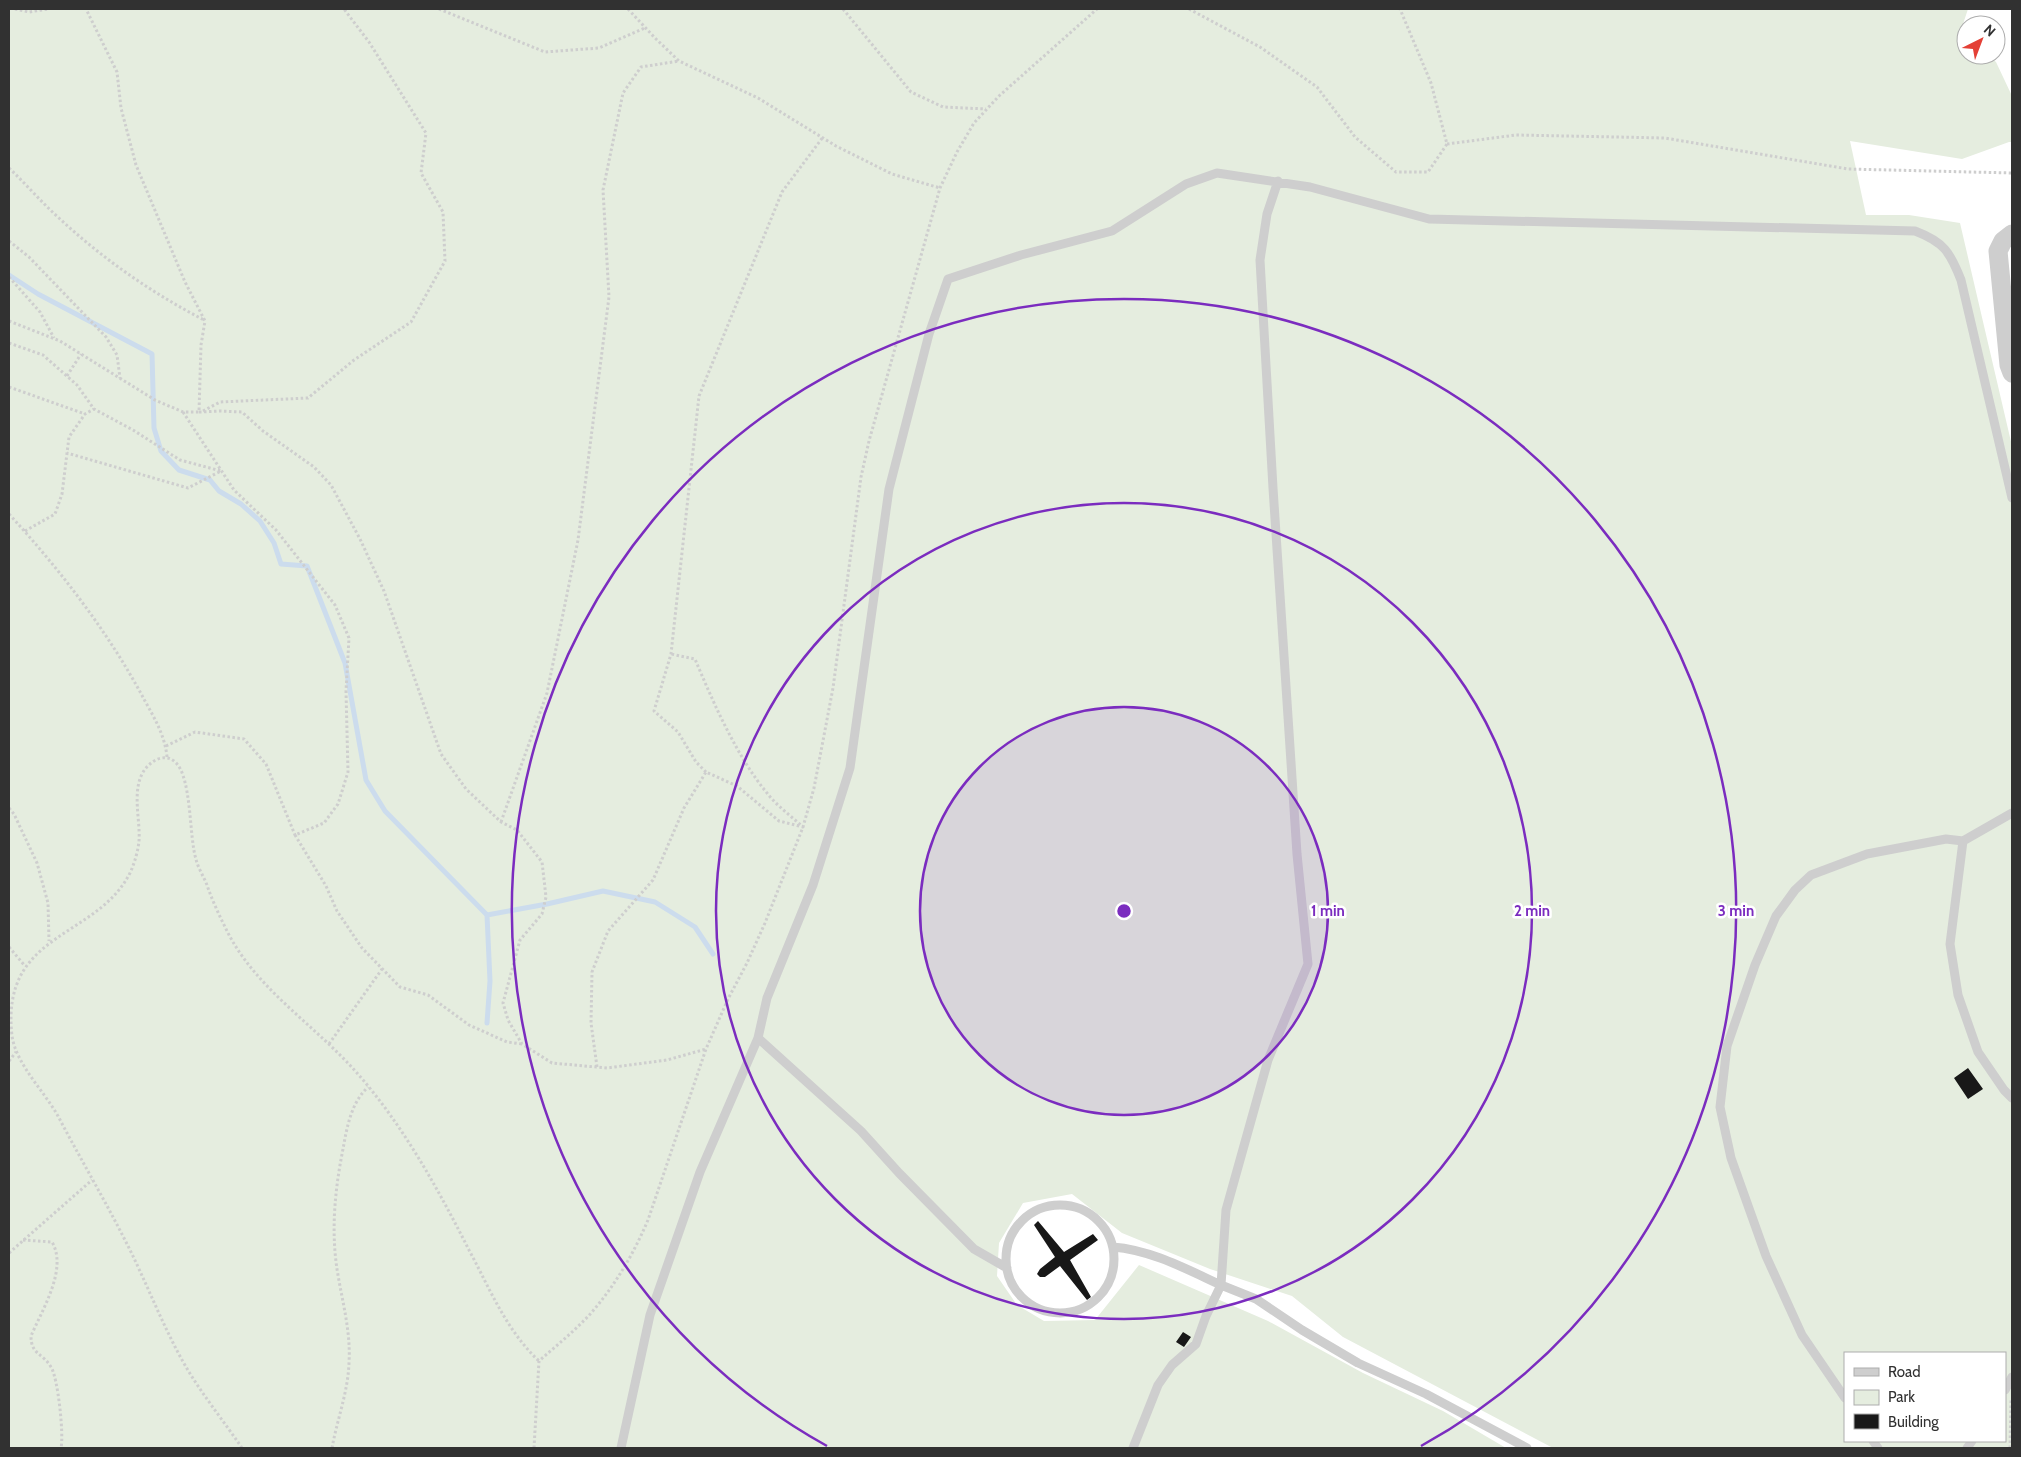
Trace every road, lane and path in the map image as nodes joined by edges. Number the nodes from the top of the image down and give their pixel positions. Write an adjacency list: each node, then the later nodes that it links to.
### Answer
1 (15, 9): 2 (path)
2 (48, 9)
3 (86, 9): 24 (path)
4 (344, 9): 34 (path)
5 (440, 9): 11 (path)
6 (628, 9): 11 (path)
7 (843, 9): 13 (path)
8 (1097, 9): 13 (path)
9 (1189, 9): 15 (path)
10 (1400, 9): 15 (path)
11 (645, 28): 12 (path)
12 (679, 61): 14 (path); 47 (path)
13 (987, 109): 19 (path)
14 (823, 137): 19 (path); 41 (path)
15 (1447, 144): 17 (path)
16 (9, 168): 24 (path)
17 (2012, 173)
18 (1278, 181): 38 (lane); 55 (lane); 69 (lane)
19 (940, 188): 48 (path)
20 (2012, 234): 28 (street)
21 (9, 241): 30 (path)
22 (9, 277): 25 (path)
23 (9, 321): 25 (path)
24 (205, 321): 34 (path)
25 (55, 339): 27 (path)
26 (9, 343): 29 (path)
27 (81, 354): 29 (path); 30 (path)
28 (2012, 373)
29 (68, 376): 32 (path)
30 (120, 378): 33 (path)
31 (9, 387): 35 (path)
32 (94, 409): 35 (path); 37 (path)
33 (182, 412): 34 (path); 37 (path)
34 (200, 412): 47 (path)
35 (85, 414): 36 (path)
36 (67, 452): 37 (path); 40 (path)
37 (221, 471): 49 (path)
38 (2012, 498)
39 (9, 514): 40 (path)
40 (25, 532): 42 (path)
41 (671, 654): 44 (path); 48 (path)
42 (166, 746): 43 (path); 49 (path)
43 (166, 757): 51 (path); 56 (path)
44 (706, 772): 48 (path); 61 (path)
45 (9, 808): 51 (path)
46 (2012, 813): 50 (lane)
47 (501, 822): 57 (path)
48 (803, 827): 58 (path)
49 (295, 835): 54 (path)
50 (1963, 841): 63 (lane); 72 (lane)
51 (49, 941): 53 (path)
52 (9, 947): 53 (path)
53 (25, 966): 59 (path)
54 (382, 969): 56 (path); 57 (path)
55 (758, 1038): 68 (lane); 77 (lane)
56 (329, 1044): 62 (path)
57 (522, 1044): 61 (path)
58 (706, 1049): 61 (path); 70 (path)
59 (16, 1052): 60 (path); 64 (path)
60 (9, 1061)
61 (597, 1067)
62 (368, 1087): 70 (path); 75 (path)
63 (2012, 1098)
64 (92, 1180): 65 (path); 74 (path)
65 (23, 1240): 67 (path); 73 (path)
66 (1113, 1247): 68 (lane); 68 (lane); 69 (lane)
67 (9, 1253)
68 (1007, 1268)
69 (1220, 1285): 78 (lane); 79 (lane)
70 (538, 1361): 76 (path)
71 (2012, 1378): 80 (path)
72 (1844, 1397)
73 (61, 1448)
74 (242, 1448)
75 (332, 1448)
76 (534, 1448)
77 (621, 1448)
78 (1133, 1448)
79 (1527, 1448)
80 (2010, 1448)

